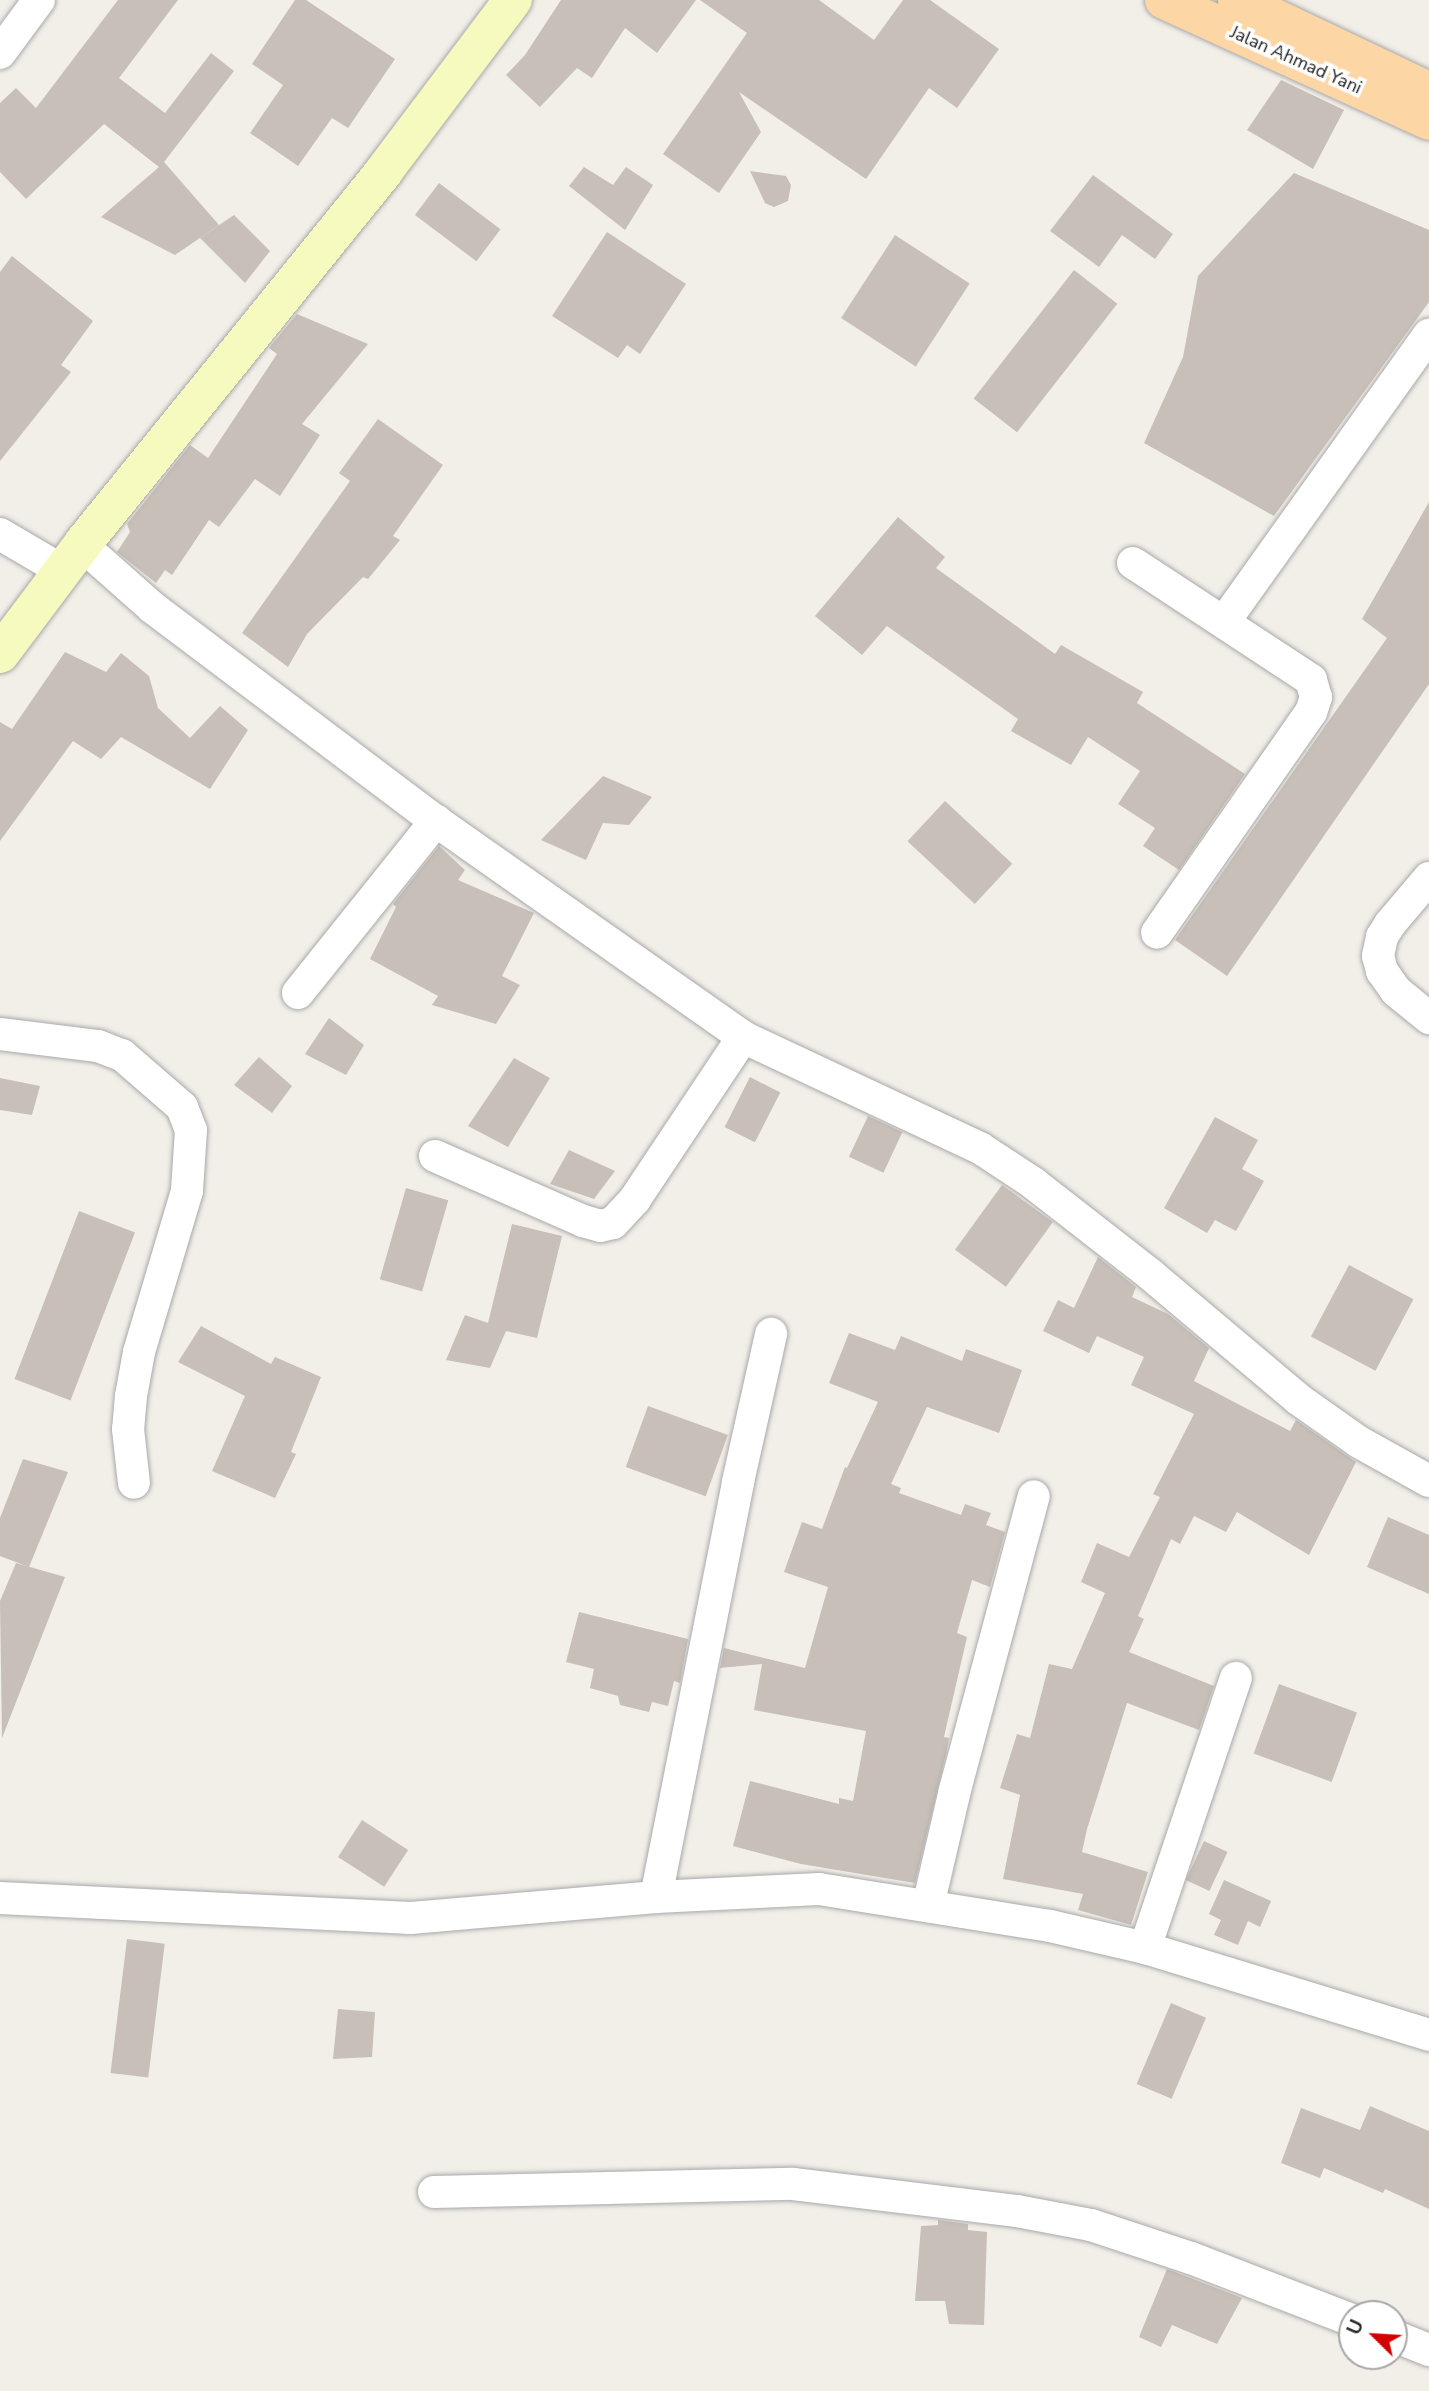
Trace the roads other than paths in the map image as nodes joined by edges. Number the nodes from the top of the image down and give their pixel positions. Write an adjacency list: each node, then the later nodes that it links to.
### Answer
1 (39, 0): 5 (street)
2 (513, 0): 10 (street)
3 (1164, 0): 7 (main road, Jalan Ahmad Yani)
4 (1237, 0): 6 (main road)
5 (0, 53)
6 (1429, 91)
7 (1429, 121)
8 (1429, 335): 12 (street)
9 (0, 534): 10 (street)
10 (73, 556): 13 (street); 14 (street)
11 (1133, 562): 12 (street)
12 (1224, 622): 16 (street)
13 (0, 654)
14 (436, 821): 17 (street); 20 (street)
15 (1429, 878): 18 (street)
16 (1157, 933)
17 (298, 993)
18 (1429, 1018)
19 (0, 1034): 24 (street)
20 (743, 1037): 21 (street); 23 (street)
21 (435, 1156)
22 (771, 1334): 27 (street)
23 (1429, 1481)
24 (134, 1483)
25 (1034, 1496): 29 (street)
26 (1236, 1678): 30 (street)
27 (656, 1897): 28 (street); 29 (street)
28 (0, 1898)
29 (928, 1906): 30 (street)
30 (1145, 1948): 31 (street)
31 (1429, 2035)
32 (434, 2192): 33 (street)
33 (1338, 2315)
34 (1408, 2342): 35 (street)
35 (1429, 2350)

